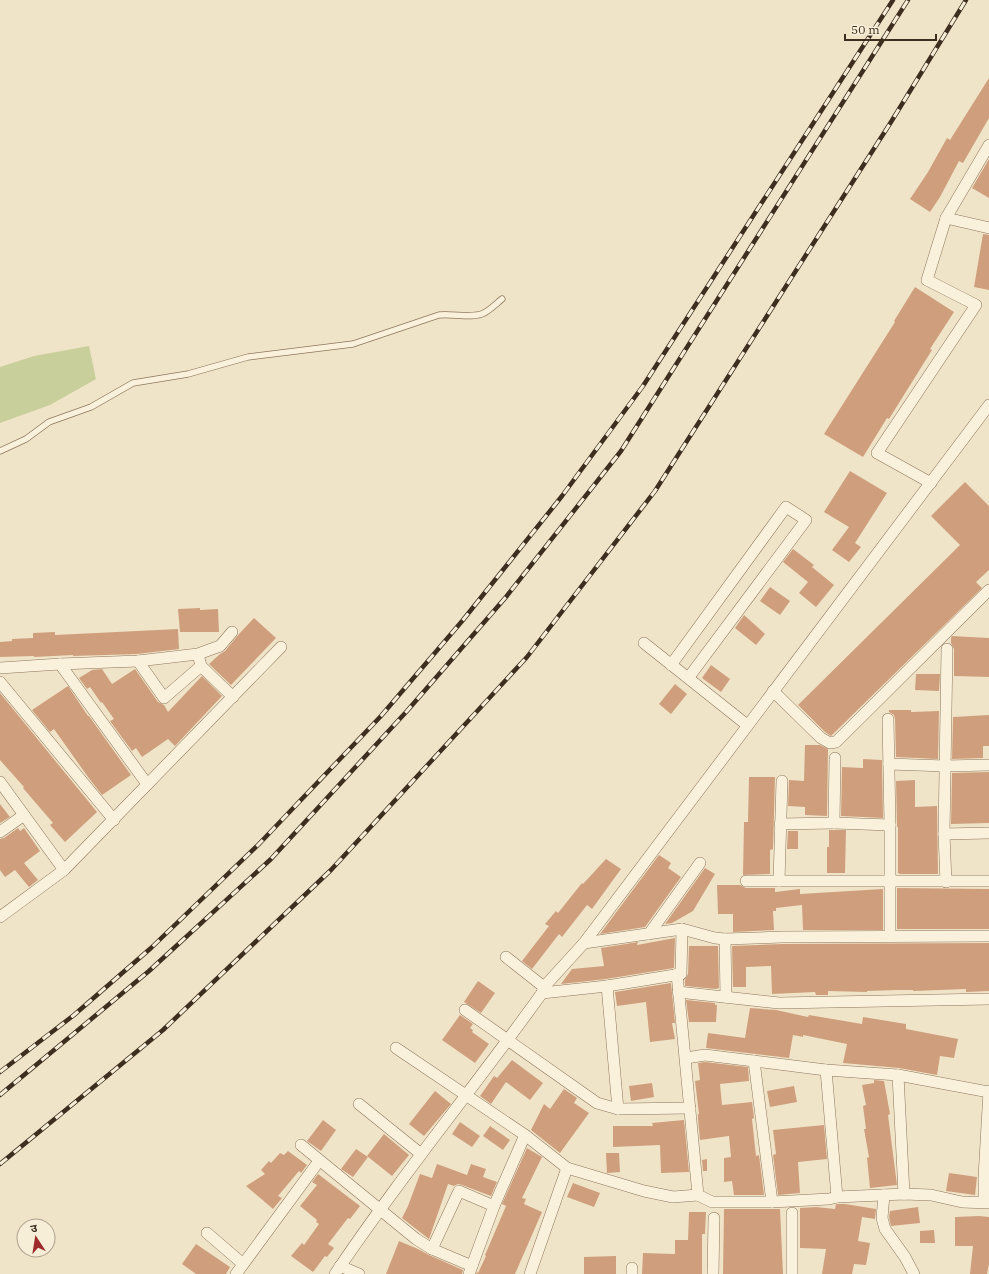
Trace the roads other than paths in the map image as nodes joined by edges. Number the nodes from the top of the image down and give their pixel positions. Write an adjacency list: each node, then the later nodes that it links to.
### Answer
1 (989, 145): 2 (street)
2 (946, 218): 3 (street); 7 (street)
3 (989, 228)
4 (502, 299): 6 (lane)
5 (989, 405): 7 (street)
6 (0, 451)
7 (931, 483): 21 (street)
8 (989, 590): 21 (street)
9 (232, 632): 13 (street)
10 (644, 644): 16 (street)
11 (280, 647): 22 (street)
12 (947, 649): 28 (street)
13 (198, 654): 14 (street); 17 (street)
14 (138, 661): 15 (street); 17 (street)
15 (60, 664): 18 (street); 31 (street)
16 (671, 665): 19 (street); 19 (street)
17 (200, 666): 22 (street)
18 (0, 668)
19 (689, 677): 24 (street)
20 (0, 682): 33 (street)
21 (773, 691): 24 (street)
22 (232, 697): 31 (street)
23 (888, 718): 26 (street)
24 (747, 725): 53 (street)
25 (835, 758): 34 (street)
26 (889, 764): 28 (street); 36 (street)
27 (989, 765): 28 (street)
28 (945, 766): 39 (street)
29 (0, 782): 32 (street)
30 (782, 782): 35 (street)
31 (147, 784): 33 (street)
32 (24, 815): 37 (street); 41 (street)
33 (114, 820): 41 (street)
34 (834, 823): 35 (street); 36 (street)
35 (780, 824): 42 (street)
36 (890, 825): 45 (street)
37 (0, 832)
38 (989, 833): 39 (street)
39 (944, 834): 46 (street)
40 (700, 863): 49 (street)
41 (64, 870): 47 (street)
42 (779, 881): 44 (street); 45 (street)
43 (989, 881): 46 (street)
44 (746, 882)
45 (890, 882): 46 (street); 50 (street)
46 (946, 882)
47 (0, 917)
48 (682, 929): 49 (street); 52 (street); 55 (street)
49 (649, 934): 53 (street)
50 (890, 936): 51 (street); 52 (street)
51 (989, 936)
52 (725, 939): 59 (street)
53 (584, 943): 57 (street)
54 (506, 957): 57 (street)
55 (677, 974): 56 (street); 58 (street)
56 (607, 986): 57 (street); 72 (street)
57 (543, 990): 62 (street)
58 (678, 992): 59 (street); 64 (street)
59 (726, 997): 60 (street)
60 (989, 999)
61 (465, 1010): 62 (street)
62 (508, 1041): 69 (street); 72 (street)
63 (396, 1048): 69 (street)
64 (686, 1058): 65 (street); 71 (street)
65 (754, 1061): 66 (street); 82 (street)
66 (826, 1070): 67 (street); 81 (street)
67 (898, 1075): 68 (street); 78 (street)
68 (989, 1092): 83 (street)
69 (466, 1095): 73 (street); 75 (street)
70 (359, 1104): 75 (street)
71 (690, 1108): 72 (street); 79 (street)
72 (618, 1109)
73 (525, 1135): 77 (street); 84 (street)
74 (301, 1146): 76 (street)
75 (421, 1154): 85 (street)
76 (319, 1161): 85 (street); 90 (street)
77 (568, 1168): 79 (street); 95 (street)
78 (904, 1194): 80 (street); 83 (street)
79 (698, 1195): 82 (street)
80 (884, 1195): 81 (street); 98 (street)
81 (838, 1197): 82 (street)
82 (772, 1202)
83 (986, 1202)
84 (494, 1206): 89 (street); 92 (street)
85 (380, 1209): 89 (street); 91 (street)
86 (792, 1213): 97 (street)
87 (714, 1218): 96 (street)
88 (207, 1233): 90 (street)
89 (432, 1250): 92 (street)
90 (243, 1264): 93 (street)
91 (338, 1270): 94 (street)
92 (470, 1270)
93 (236, 1274)
94 (358, 1274)
95 (530, 1274)
96 (713, 1274)
97 (792, 1274)
98 (914, 1274)

